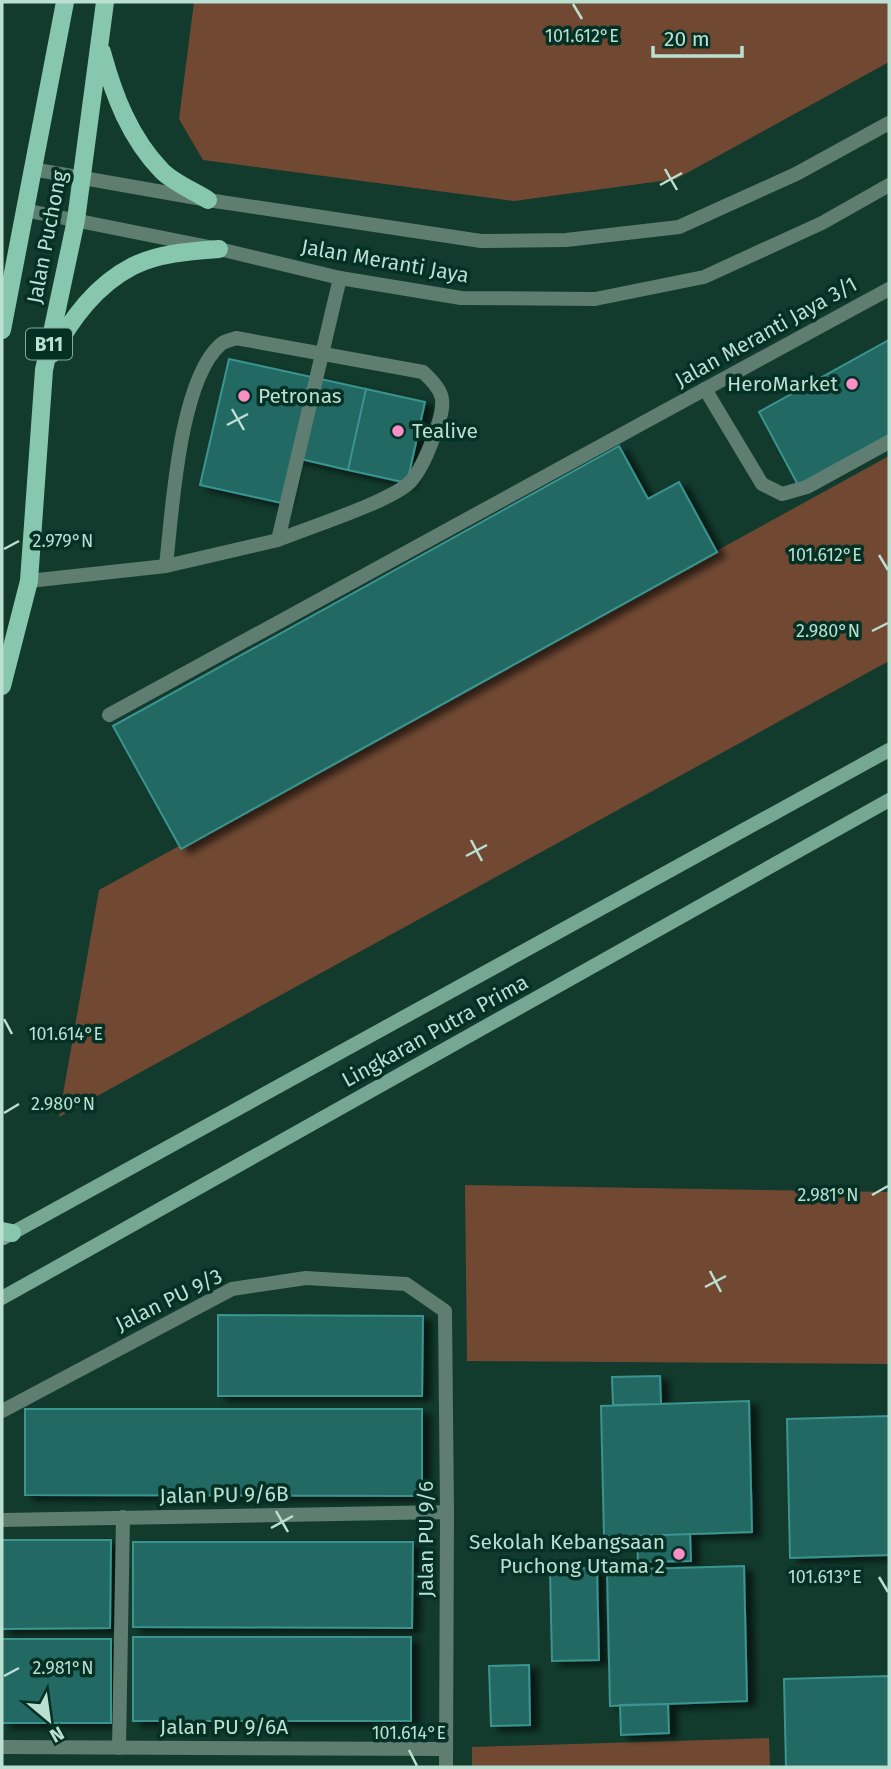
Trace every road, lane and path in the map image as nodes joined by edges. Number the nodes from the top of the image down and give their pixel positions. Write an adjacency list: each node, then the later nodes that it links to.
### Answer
1 (65, 2): 5 (main road, Jalan Puchong / B11)
2 (105, 2): 3 (main road, Jalan Puchong / B11)
3 (99, 42): 6 (main road, Jalan Puchong / B11); 8 (main road)
4 (889, 122): 8 (street, Jalan Meranti Jaya)
5 (32, 169): 6 (street, Jalan Meranti Jaya); 9 (main road, Jalan Puchong / B11)
6 (83, 177): 8 (street, Jalan Meranti Jaya); 10 (main road, Jalan Puchong / B11)
7 (889, 185): 12 (street, Jalan Meranti Jaya)
8 (208, 200)
9 (24, 209): 10 (street, Jalan Meranti Jaya); 14 (main road, Jalan Puchong / B11)
10 (76, 220): 11 (street, Jalan Meranti Jaya); 16 (main road, Jalan Puchong / B11)
11 (219, 249): 12 (street, Jalan Meranti Jaya); 16 (main road)
12 (340, 278): 15 (street)
13 (889, 289): 17 (street, Jalan Meranti Jaya 3/1)
14 (2, 330)
15 (323, 353): 19 (street); 19 (street); 20 (street)
16 (44, 370): 21 (main road, Jalan Puchong / B11)
17 (705, 389): 18 (street); 23 (street, Jalan Meranti Jaya 3/1)
18 (889, 442)
19 (278, 540): 20 (street)
20 (166, 566): 21 (street)
21 (29, 581): 22 (main road, Jalan Puchong / B11)
22 (2, 686)
23 (109, 715)
24 (889, 750): 26 (main road, Lingkaran Putra Prima)
25 (889, 800): 27 (main road, Lingkaran Putra Prima)
26 (5, 1234)
27 (2, 1298)
28 (445, 1311): 29 (street, Jalan PU 9/3); 30 (street, Jalan PU 9/6)
29 (2, 1411)
30 (447, 1512): 31 (street, Jalan PU 9/6B); 35 (street, Jalan PU 9/6)
31 (123, 1517): 32 (street, Jalan PU 9/6B); 34 (street)
32 (2, 1520)
33 (2, 1748): 34 (street, Jalan PU 9/6A)
34 (119, 1748): 35 (street, Jalan PU 9/6A)
35 (446, 1749): 36 (street, Jalan PU 9/6)
36 (446, 1767)

